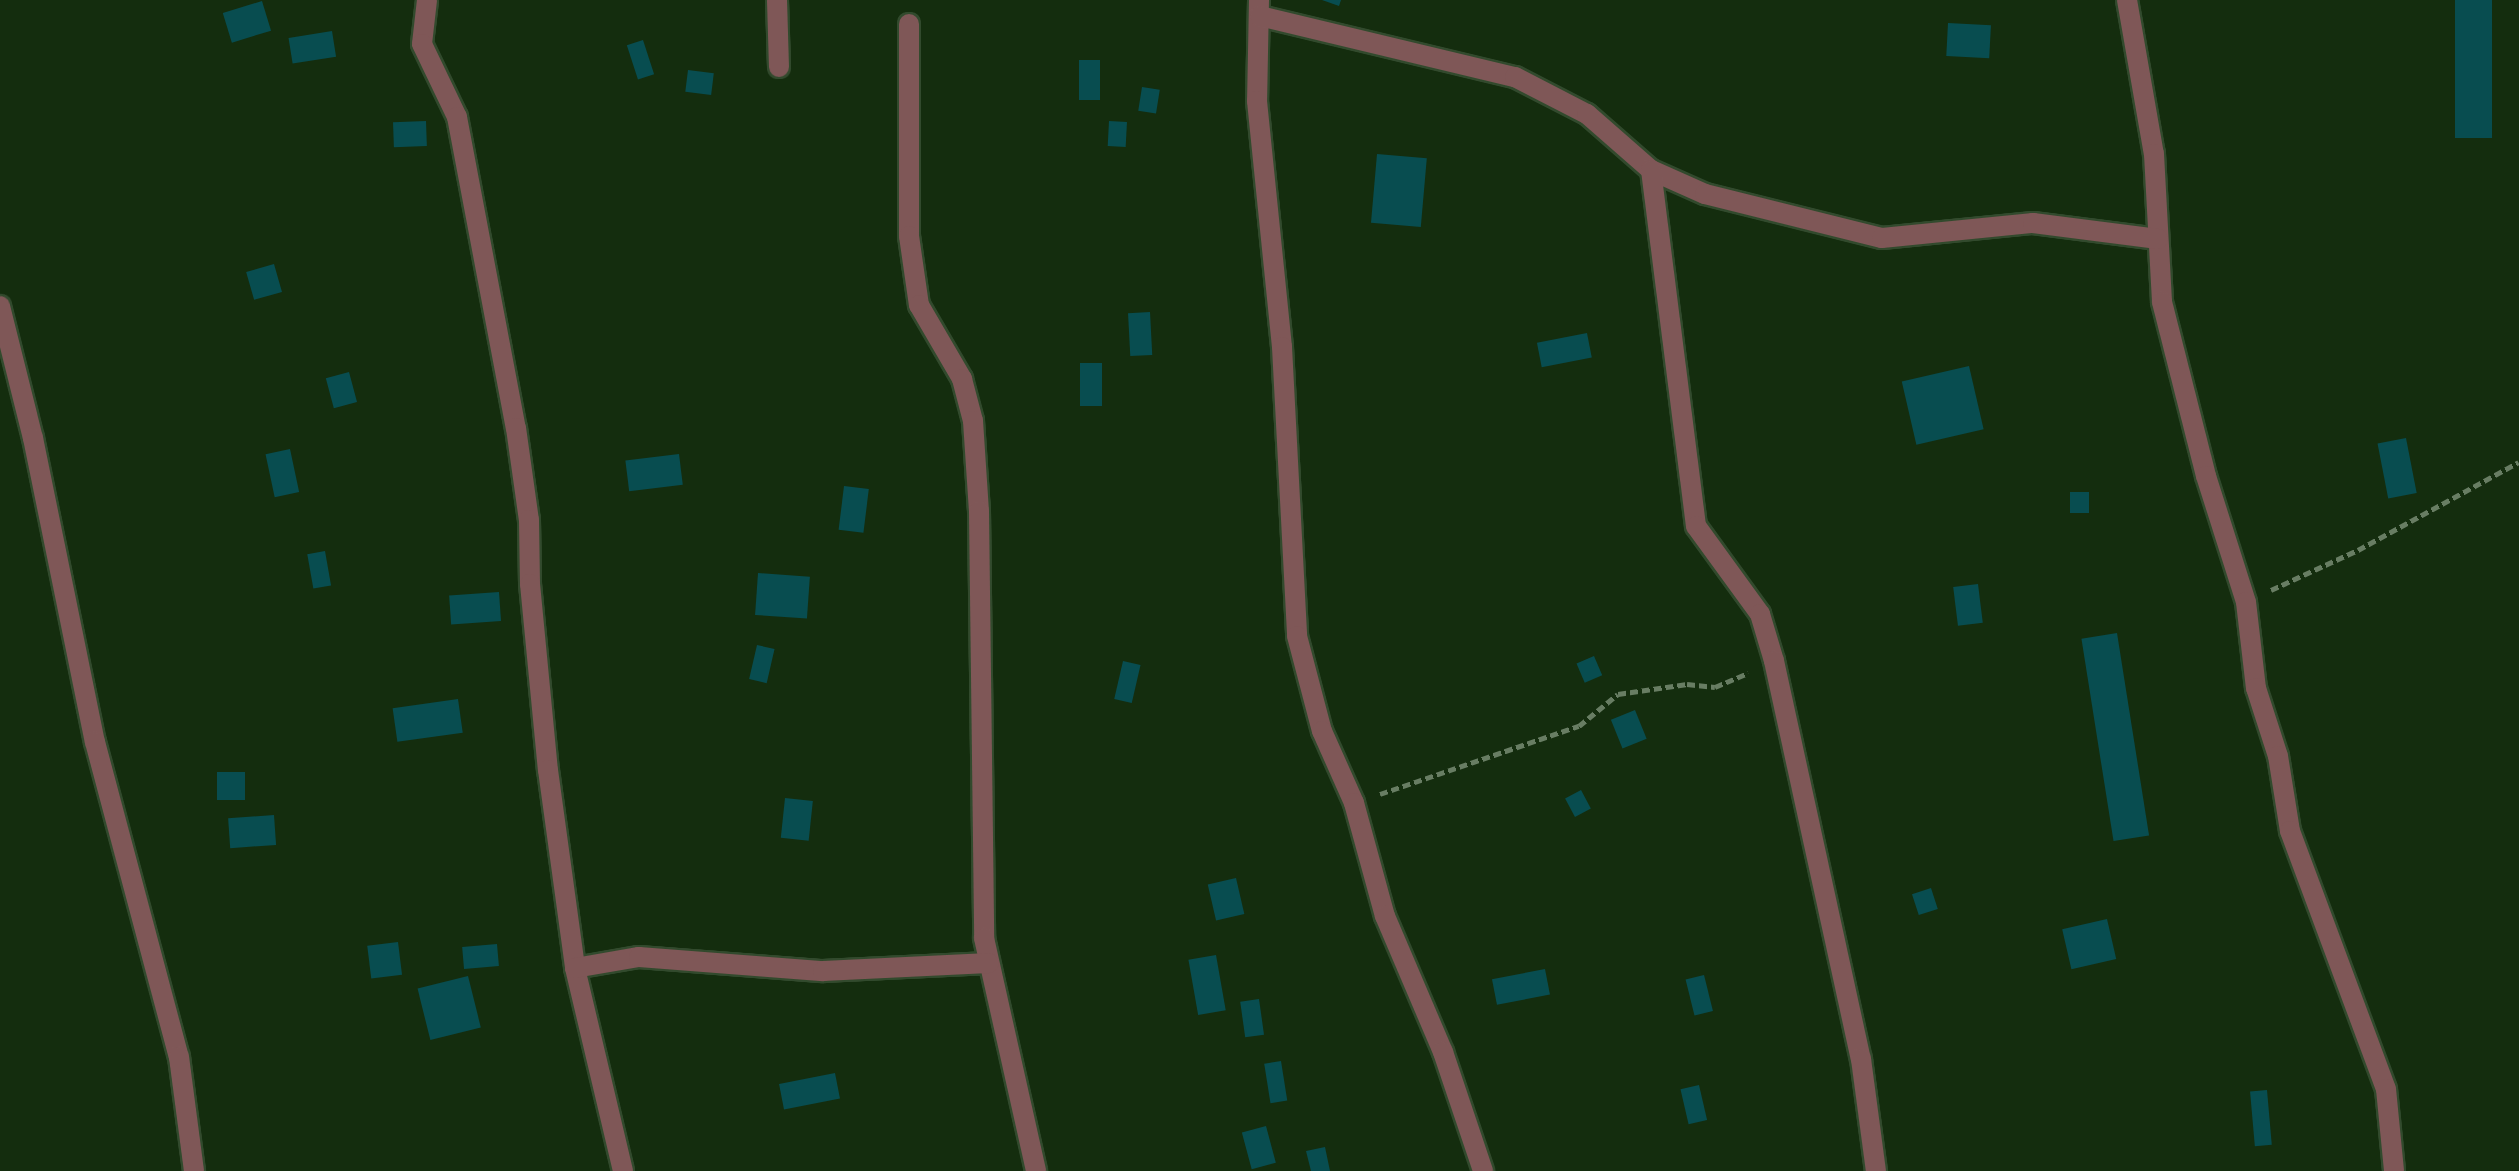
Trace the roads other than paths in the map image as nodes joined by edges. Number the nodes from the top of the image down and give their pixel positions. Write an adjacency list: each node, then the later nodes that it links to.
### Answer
1 (427, 0): 11 (street)
2 (777, 0): 6 (street)
3 (2127, 0): 8 (street)
4 (1260, 8): 7 (street); 15 (street)
5 (909, 24): 10 (street)
6 (779, 67)
7 (1651, 170): 8 (street); 16 (street)
8 (2158, 239): 17 (street)
9 (0, 306): 12 (street)
10 (989, 963): 11 (street); 14 (street)
11 (575, 968): 13 (street)
12 (194, 1171)
13 (623, 1171)
14 (1036, 1171)
15 (1483, 1171)
16 (1876, 1171)
17 (2394, 1171)

